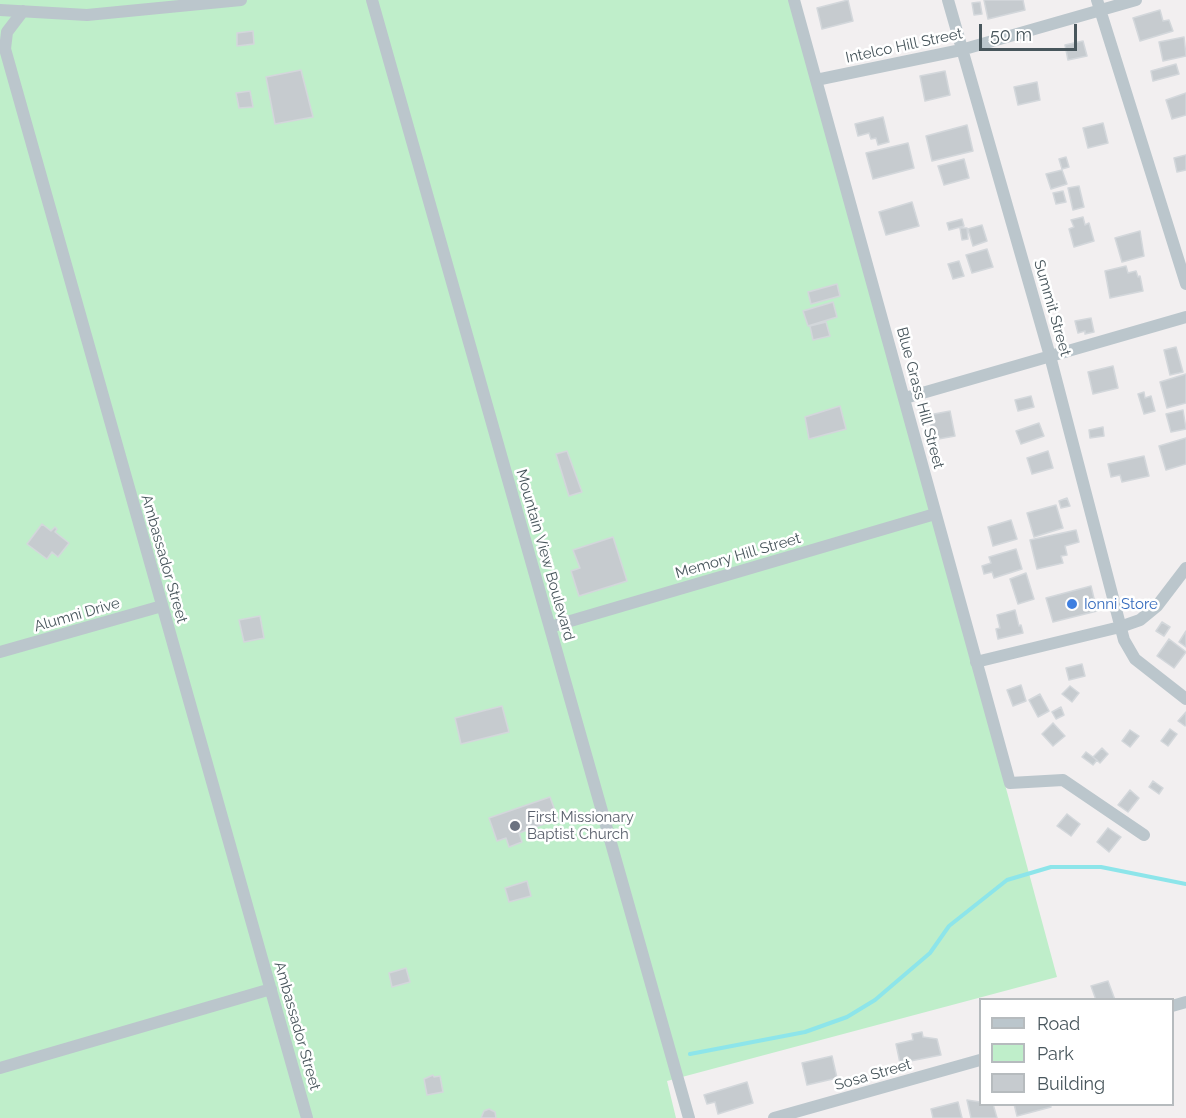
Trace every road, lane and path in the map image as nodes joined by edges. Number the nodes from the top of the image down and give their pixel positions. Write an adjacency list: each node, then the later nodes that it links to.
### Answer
1 (242, 0): 8 (street)
2 (372, 0): 18 (street, Mountain View Boulevard)
3 (794, 0): 10 (street, Blue Grass Hill Street)
4 (948, 0): 9 (street, Summit Street)
5 (1136, 0): 6 (street, Intelco Hill Street)
6 (1099, 5): 9 (street, Intelco Hill Street); 11 (street)
7 (0, 10): 8 (street)
8 (23, 11): 17 (street, Ambassador Street)
9 (961, 50): 10 (street, Intelco Hill Street); 13 (street, Summit Street)
10 (816, 80): 14 (street, Blue Grass Hill Street)
11 (1186, 284)
12 (1186, 317): 13 (street)
13 (1050, 356): 14 (street); 19 (street, Summit Street)
14 (904, 398): 15 (street, Blue Grass Hill Street)
15 (935, 514): 18 (street, Memory Hill Street); 21 (street, Blue Grass Hill Street)
16 (1186, 568): 19 (street)
17 (162, 606): 20 (street, Alumni Drive); 24 (street, Ambassador Street)
18 (550, 627): 28 (street, Mountain View Boulevard)
19 (1120, 627): 21 (street); 22 (street, Summit Street)
20 (0, 652)
21 (976, 662): 23 (street, Blue Grass Hill Street)
22 (1186, 699)
23 (1144, 835)
24 (271, 989): 26 (street); 27 (street, Ambassador Street)
25 (979, 1061): 29 (street, Sosa Street)
26 (0, 1068)
27 (307, 1118)
28 (688, 1118)
29 (774, 1118)

